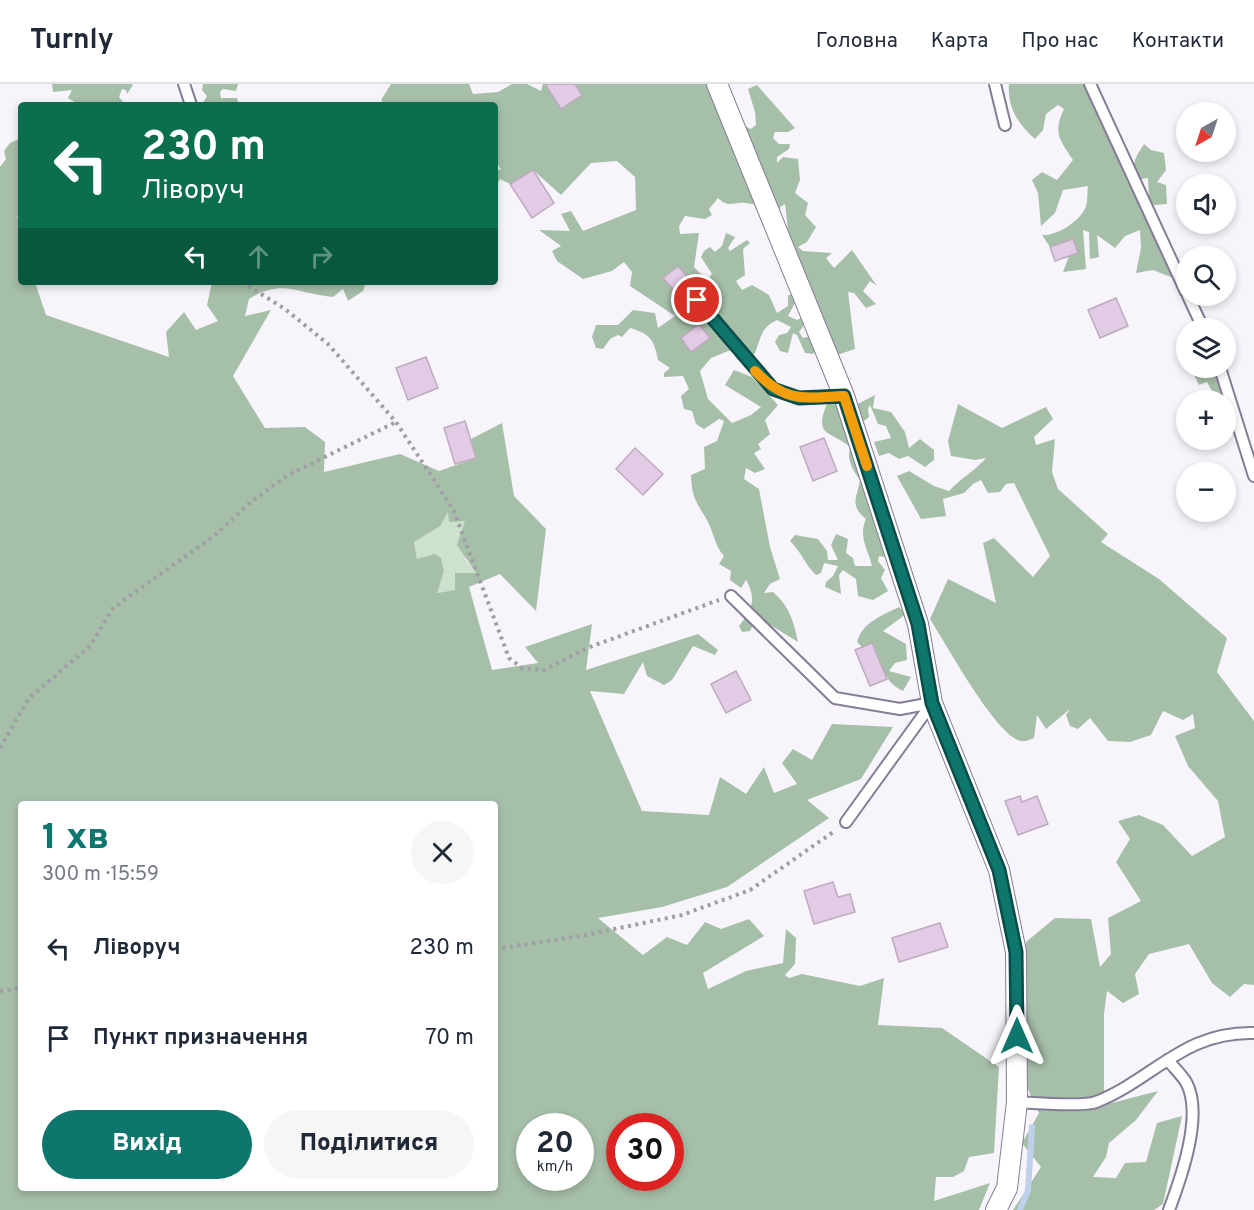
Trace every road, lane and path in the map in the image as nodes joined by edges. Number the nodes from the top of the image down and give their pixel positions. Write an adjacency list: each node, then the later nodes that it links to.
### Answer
1 (184, 84): 5 (lane)
2 (717, 84): 11 (street)
3 (995, 84): 6 (lane)
4 (1090, 84): 7 (lane)
5 (190, 102)
6 (1005, 125)
7 (1176, 270)
8 (247, 285): 12 (path)
9 (697, 300): 11 (lane)
10 (1223, 378): 13 (lane)
11 (844, 396): 15 (street)
12 (396, 422): 14 (path); 16 (path)
13 (1254, 476)
14 (731, 596): 15 (lane)
15 (932, 703): 17 (lane); 23 (street)
16 (0, 747)
17 (846, 822): 18 (path)
18 (498, 949)
19 (18, 988): 20 (path)
20 (0, 991)
21 (1254, 1033): 22 (lane)
22 (1168, 1060): 23 (lane); 25 (lane)
23 (1017, 1102): 24 (street)
24 (996, 1210)
25 (1169, 1210)

